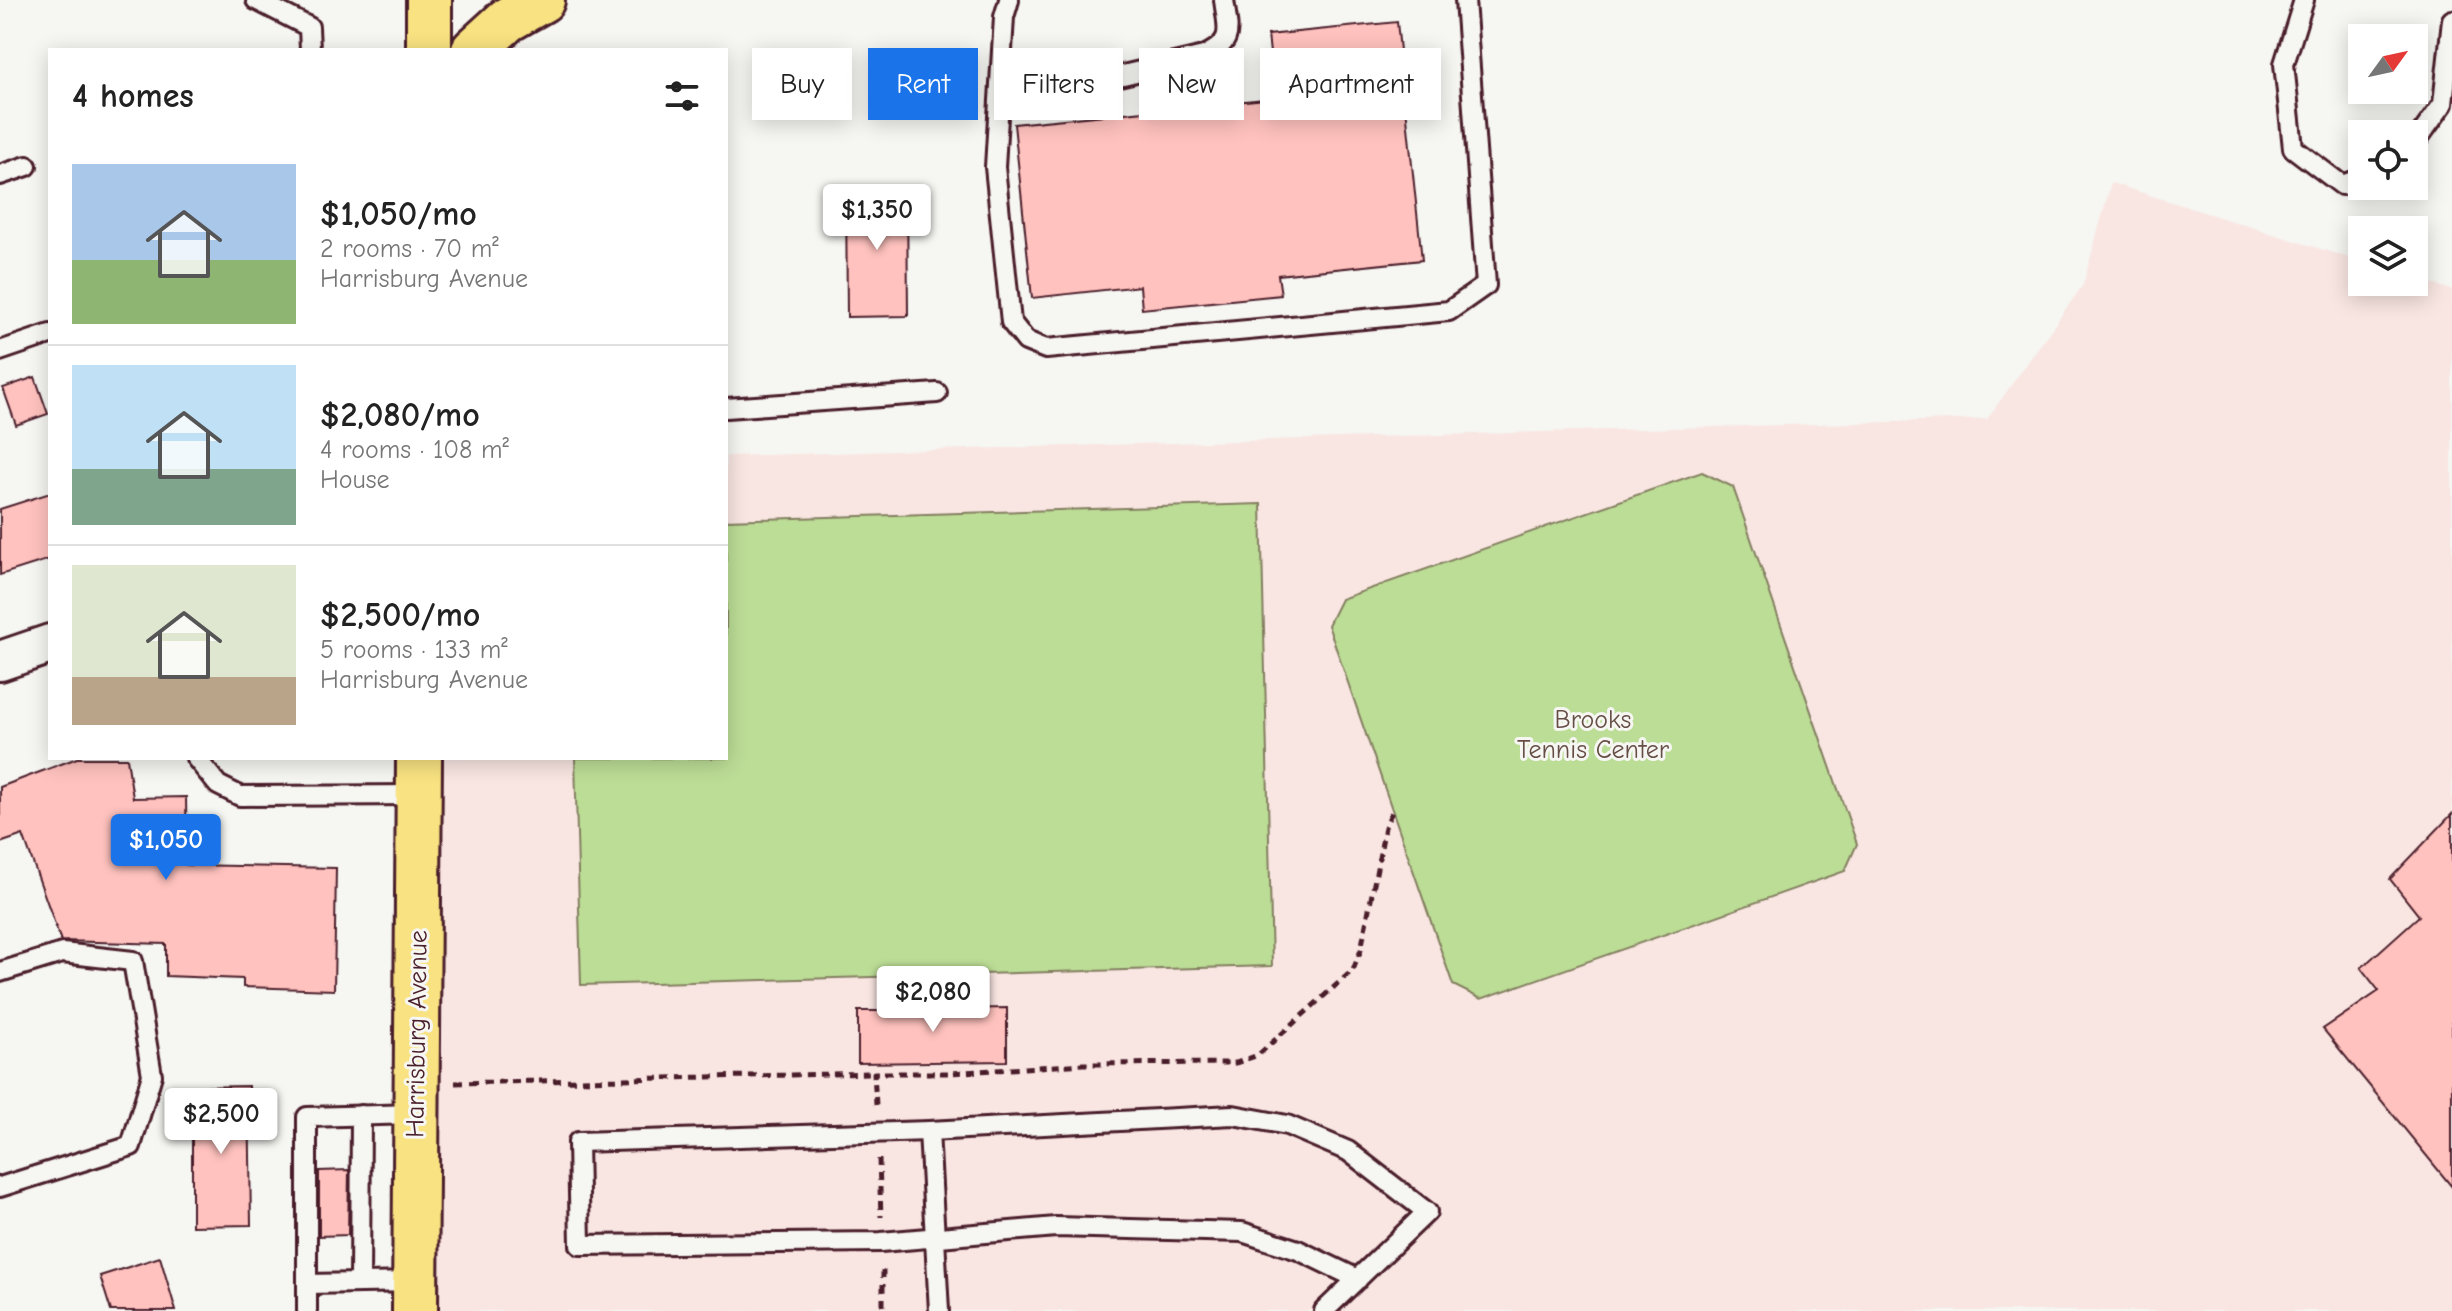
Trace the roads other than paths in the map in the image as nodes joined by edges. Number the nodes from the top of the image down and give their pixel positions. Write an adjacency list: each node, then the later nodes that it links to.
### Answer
1 (256, 0): 9 (lane)
2 (429, 0): 10 (main road)
3 (542, 0): 11 (main road)
4 (1009, 0): 12 (lane)
5 (1224, 0): 13 (lane)
6 (1465, 0): 14 (lane)
7 (2304, 0): 18 (lane)
8 (2452, 20): 15 (lane)
9 (310, 48)
10 (429, 48)
11 (476, 48)
12 (1003, 48)
13 (1123, 75)
14 (999, 120)
15 (2428, 125)
16 (27, 166): 17 (lane)
17 (0, 175)
18 (2348, 183)
19 (48, 335): 20 (lane)
20 (0, 351)
21 (937, 393): 22 (lane)
22 (728, 408)
23 (48, 645): 24 (street)
24 (0, 661)
25 (198, 760): 26 (lane)
26 (419, 776): 28 (main road, Harrisburg Avenue)
27 (0, 972): 31 (lane)
28 (416, 1098): 29 (lane); 36 (main road, Harrisburg Avenue)
29 (361, 1115): 34 (lane); 35 (lane)
30 (929, 1131): 32 (lane); 32 (lane); 33 (lane)
31 (0, 1187)
32 (934, 1238): 33 (lane); 38 (lane)
33 (1358, 1279): 39 (lane)
34 (360, 1283): 35 (lane); 36 (lane)
35 (307, 1284): 37 (lane)
36 (416, 1297)
37 (307, 1311)
38 (939, 1311)
39 (1324, 1311)

